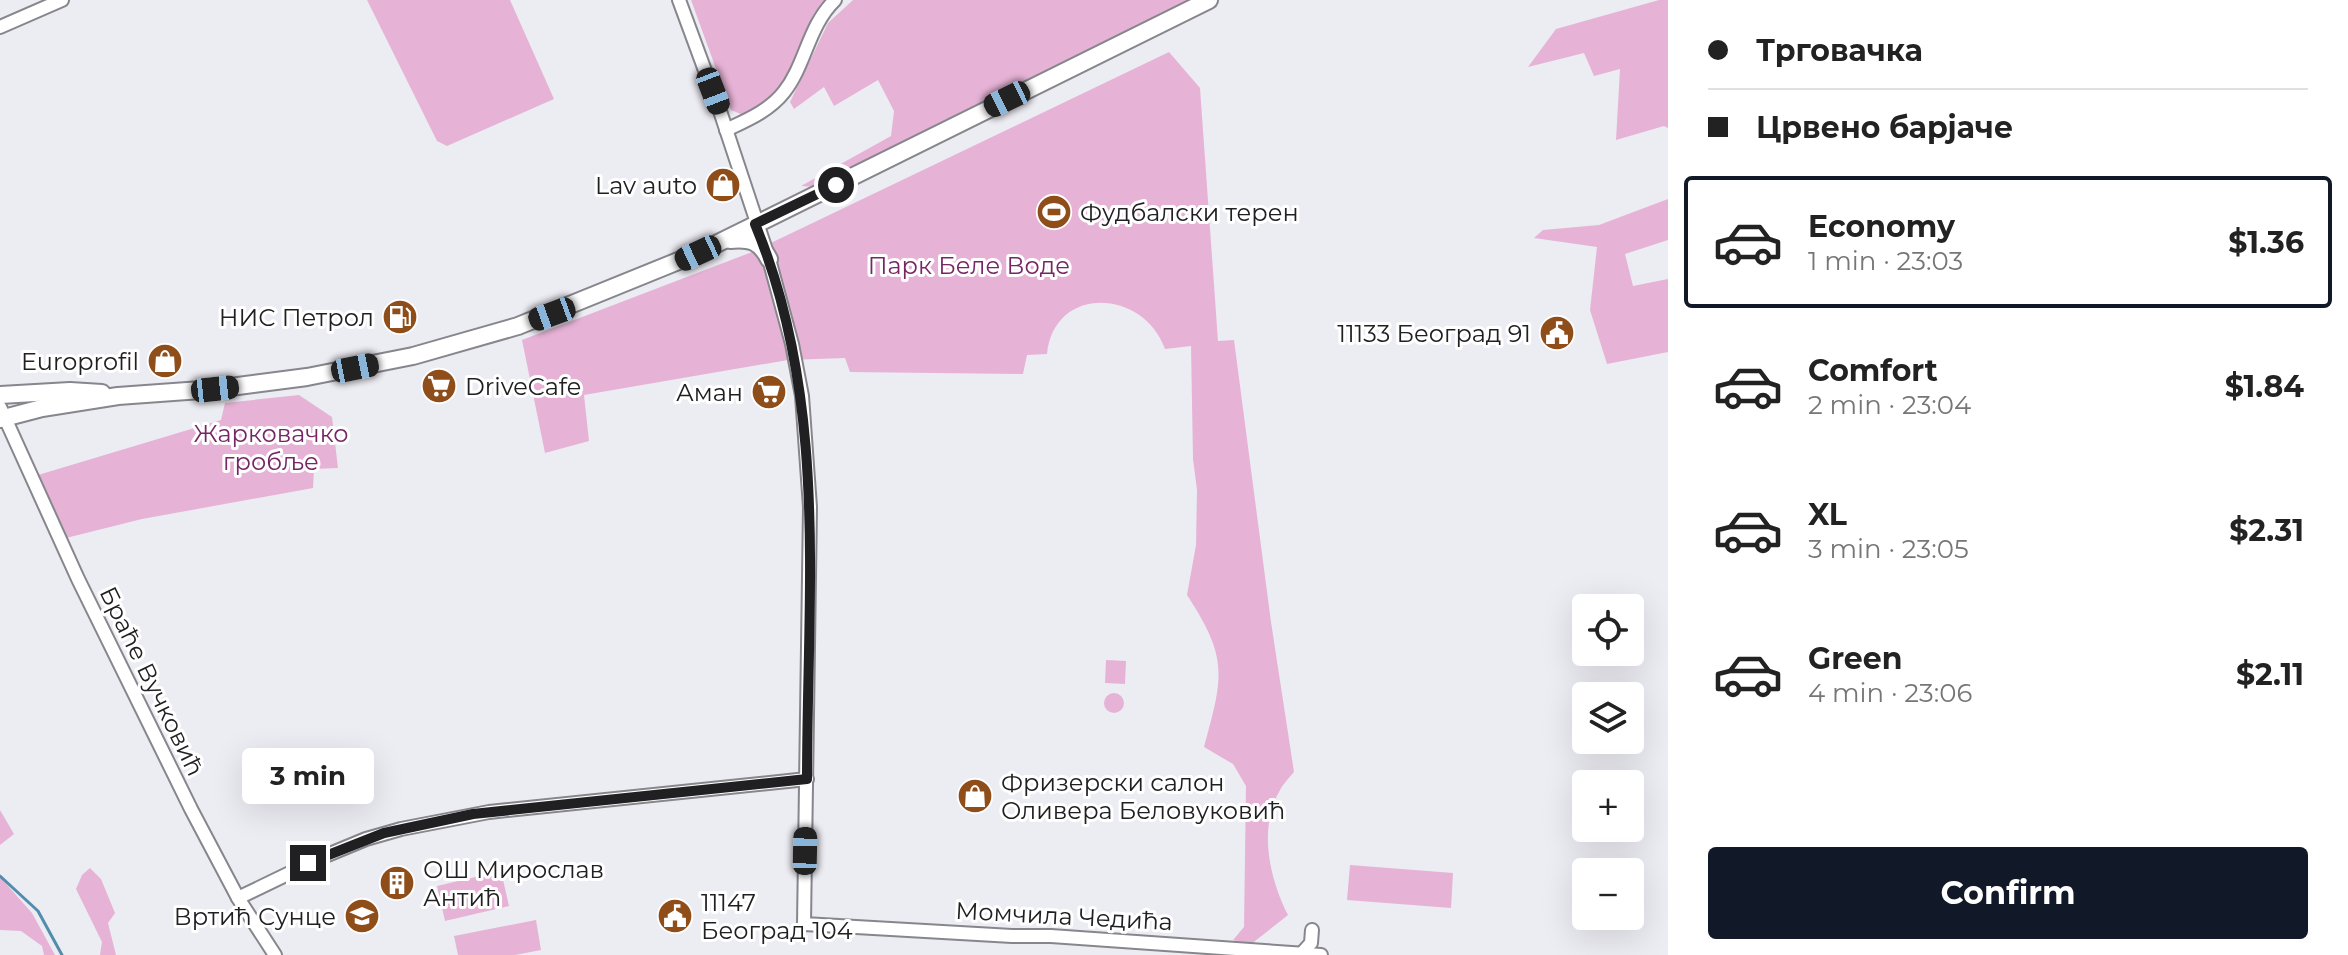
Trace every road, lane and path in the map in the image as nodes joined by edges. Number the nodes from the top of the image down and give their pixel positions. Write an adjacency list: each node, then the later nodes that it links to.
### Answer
1 (62, 0): 5 (street)
2 (679, 0): 6 (street)
3 (835, 0): 6 (street)
4 (1209, 0): 7 (main road)
5 (0, 27)
6 (726, 130): 7 (street)
7 (755, 224): 8 (main road); 9 (street)
8 (725, 240): 9 (main road); 11 (main road)
9 (769, 259): 13 (street)
10 (0, 395): 11 (main road)
11 (118, 396): 12 (main road)
12 (1, 415): 14 (street, Браће Вучковић)
13 (807, 779): 14 (street); 16 (street, Момчила Чедића)
14 (238, 898): 17 (street, Браће Вучковић)
15 (1312, 930): 16 (street)
16 (1302, 953): 18 (street, Момчила Чедића)
17 (275, 955)
18 (1321, 955)

